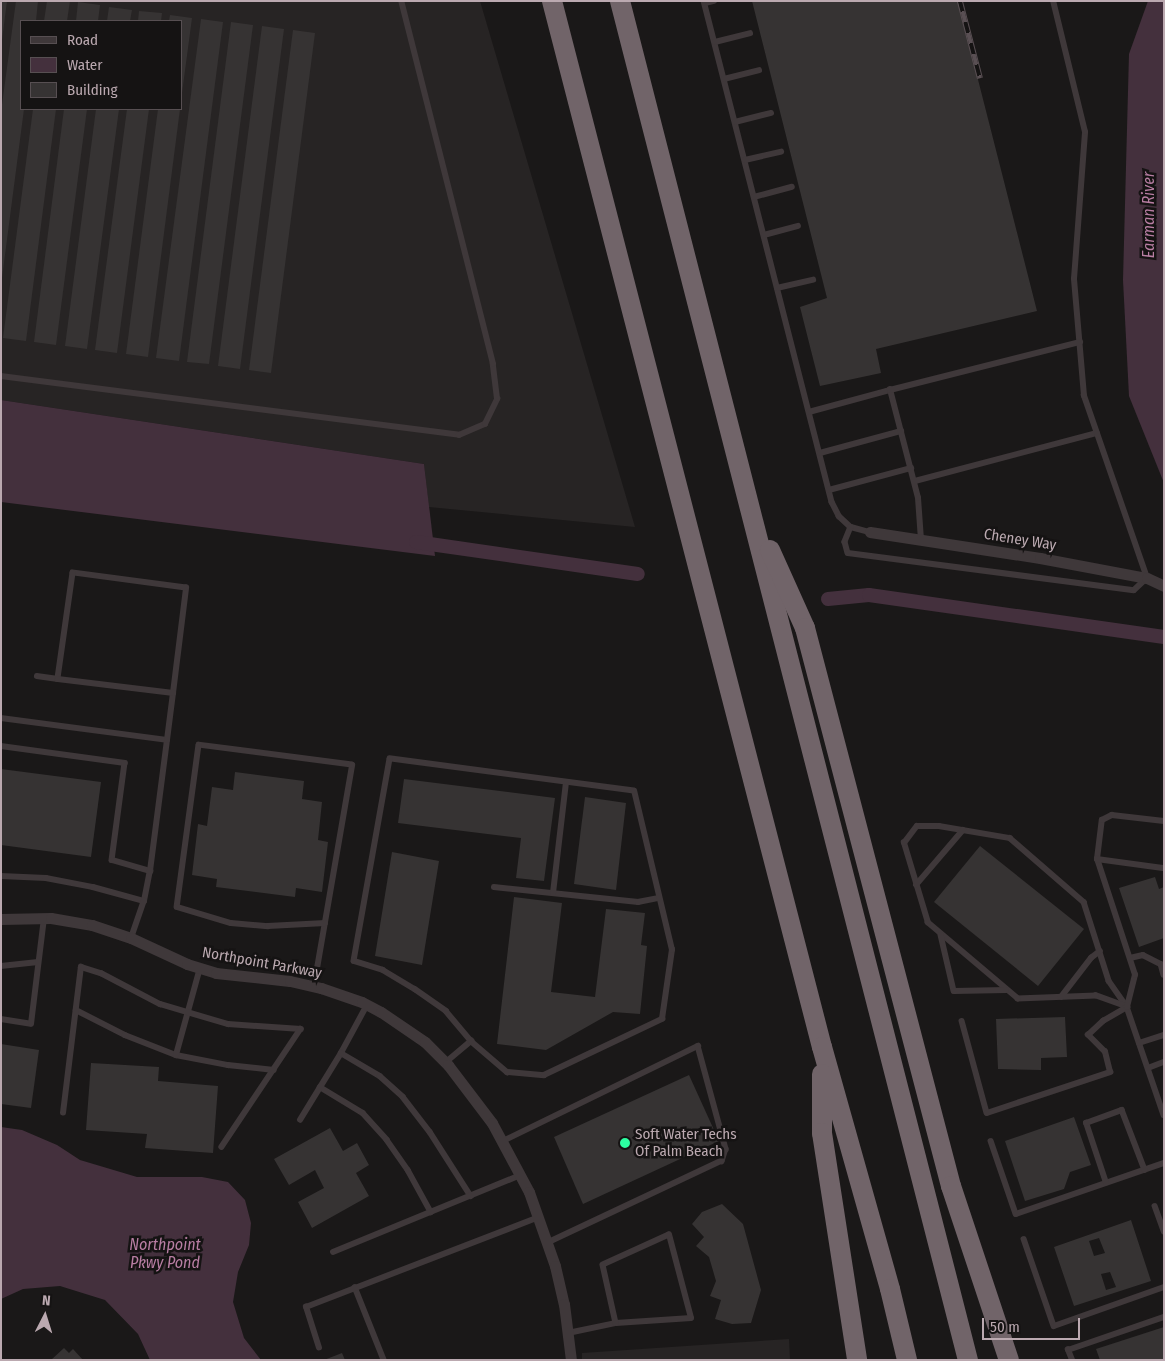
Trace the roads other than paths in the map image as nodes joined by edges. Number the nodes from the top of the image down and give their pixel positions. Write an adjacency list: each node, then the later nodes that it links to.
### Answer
1 (401, 1): 22 (lane)
2 (552, 1): 78 (highway)
3 (620, 1): 31 (highway)
4 (714, 1): 6 (lane)
5 (1053, 1): 21 (lane)
6 (704, 2): 8 (lane)
7 (750, 33): 8 (lane)
8 (715, 42): 10 (lane)
9 (759, 70): 10 (lane)
10 (724, 79): 12 (lane)
11 (771, 113): 12 (lane)
12 (735, 122): 14 (lane)
13 (781, 152): 14 (lane)
14 (745, 160): 16 (lane)
15 (792, 187): 16 (lane)
16 (754, 197): 18 (lane)
17 (798, 226): 18 (lane)
18 (764, 235): 20 (lane)
19 (814, 280): 20 (lane)
20 (777, 288): 24 (lane)
21 (1080, 342): 23 (lane); 26 (lane)
22 (1, 376)
23 (890, 390): 24 (lane); 25 (lane)
24 (809, 412): 27 (lane)
25 (901, 431): 27 (lane); 28 (lane)
26 (1097, 432): 29 (lane); 35 (lane)
27 (820, 453): 30 (lane)
28 (912, 468): 29 (lane); 30 (lane)
29 (915, 481): 34 (lane)
30 (829, 490): 32 (lane)
31 (746, 498): 114 (highway); 115 (highway)
32 (851, 527): 33 (lane); 35 (lane)
33 (870, 532): 34 (street, Cheney Way)
34 (921, 540): 35 (street, Cheney Way)
35 (1147, 578): 36 (street, Cheney Way)
36 (1164, 586)
37 (37, 676): 38 (lane)
38 (58, 679): 39 (lane); 39 (lane)
39 (173, 693): 41 (lane)
40 (1, 718): 41 (lane)
41 (167, 740): 48 (lane)
42 (1, 746): 48 (lane)
43 (566, 782): 52 (lane); 53 (lane); 76 (lane)
44 (1164, 821): 46 (lane)
45 (963, 830): 50 (lane); 50 (lane); 60 (lane)
46 (1097, 859): 47 (lane); 61 (lane)
47 (1164, 868)
48 (150, 871): 54 (lane)
49 (1, 876): 54 (lane)
50 (916, 885): 58 (lane)
51 (494, 887): 52 (lane)
52 (553, 893): 53 (lane)
53 (660, 898): 76 (lane)
54 (144, 901): 59 (lane)
55 (44, 918): 56 (street, Northpoint Parkway); 59 (street, Northpoint Parkway); 62 (lane)
56 (1, 919)
57 (325, 923): 57 (lane); 66 (lane)
58 (940, 934): 67 (lane); 67 (lane)
59 (131, 938): 64 (street, Northpoint Parkway)
60 (1100, 951): 68 (lane); 70 (lane)
61 (1130, 958): 65 (lane); 70 (lane)
62 (38, 962): 63 (lane); 73 (lane)
63 (1, 966)
64 (200, 968): 66 (street, Northpoint Parkway); 72 (lane)
65 (1164, 975)
66 (314, 986): 69 (street, Northpoint Parkway)
67 (1006, 990): 68 (lane)
68 (1061, 997): 70 (lane)
69 (367, 1005): 79 (lane); 81 (street, Northpoint Parkway)
70 (1127, 1007): 74 (lane); 77 (lane)
71 (76, 1010): 72 (lane); 80 (lane); 86 (lane)
72 (188, 1012): 80 (lane); 84 (lane)
73 (1, 1019)
74 (962, 1021)
75 (1164, 1035): 77 (lane)
76 (471, 1041): 81 (lane)
77 (1139, 1043): 83 (lane)
78 (822, 1047): 112 (highway); 113 (highway)
79 (341, 1053): 85 (lane); 96 (lane)
80 (176, 1055): 84 (lane)
81 (446, 1062): 89 (street, Northpoint Parkway)
82 (1164, 1062): 83 (lane)
83 (1148, 1068): 87 (lane)
84 (274, 1070): 91 (lane)
85 (320, 1087): 88 (lane); 98 (lane)
86 (63, 1113)
87 (1164, 1115)
88 (300, 1120)
89 (503, 1141): 94 (street, Northpoint Parkway); 102 (lane)
90 (991, 1141): 95 (lane)
91 (222, 1147)
92 (1164, 1163): 93 (lane)
93 (1145, 1170): 95 (lane); 95 (lane)
94 (521, 1175): 96 (lane); 99 (street, Northpoint Parkway)
95 (1106, 1183)
96 (471, 1196): 98 (lane)
97 (1155, 1206): 100 (lane)
98 (431, 1212): 103 (lane)
99 (539, 1217): 102 (street, Northpoint Parkway); 104 (lane)
100 (1164, 1231)
101 (1024, 1239): 105 (lane)
102 (548, 1243): 108 (street, Northpoint Parkway)
103 (333, 1252)
104 (355, 1287): 109 (lane); 110 (lane)
105 (1164, 1288)
106 (1164, 1316): 116 (lane)
107 (616, 1323): 107 (lane); 108 (lane)
108 (568, 1334): 111 (street, Northpoint Parkway)
109 (319, 1348)
110 (384, 1360)
111 (571, 1360)
112 (857, 1360)
113 (907, 1360)
114 (968, 1360)
115 (1010, 1360)
116 (1072, 1360)

